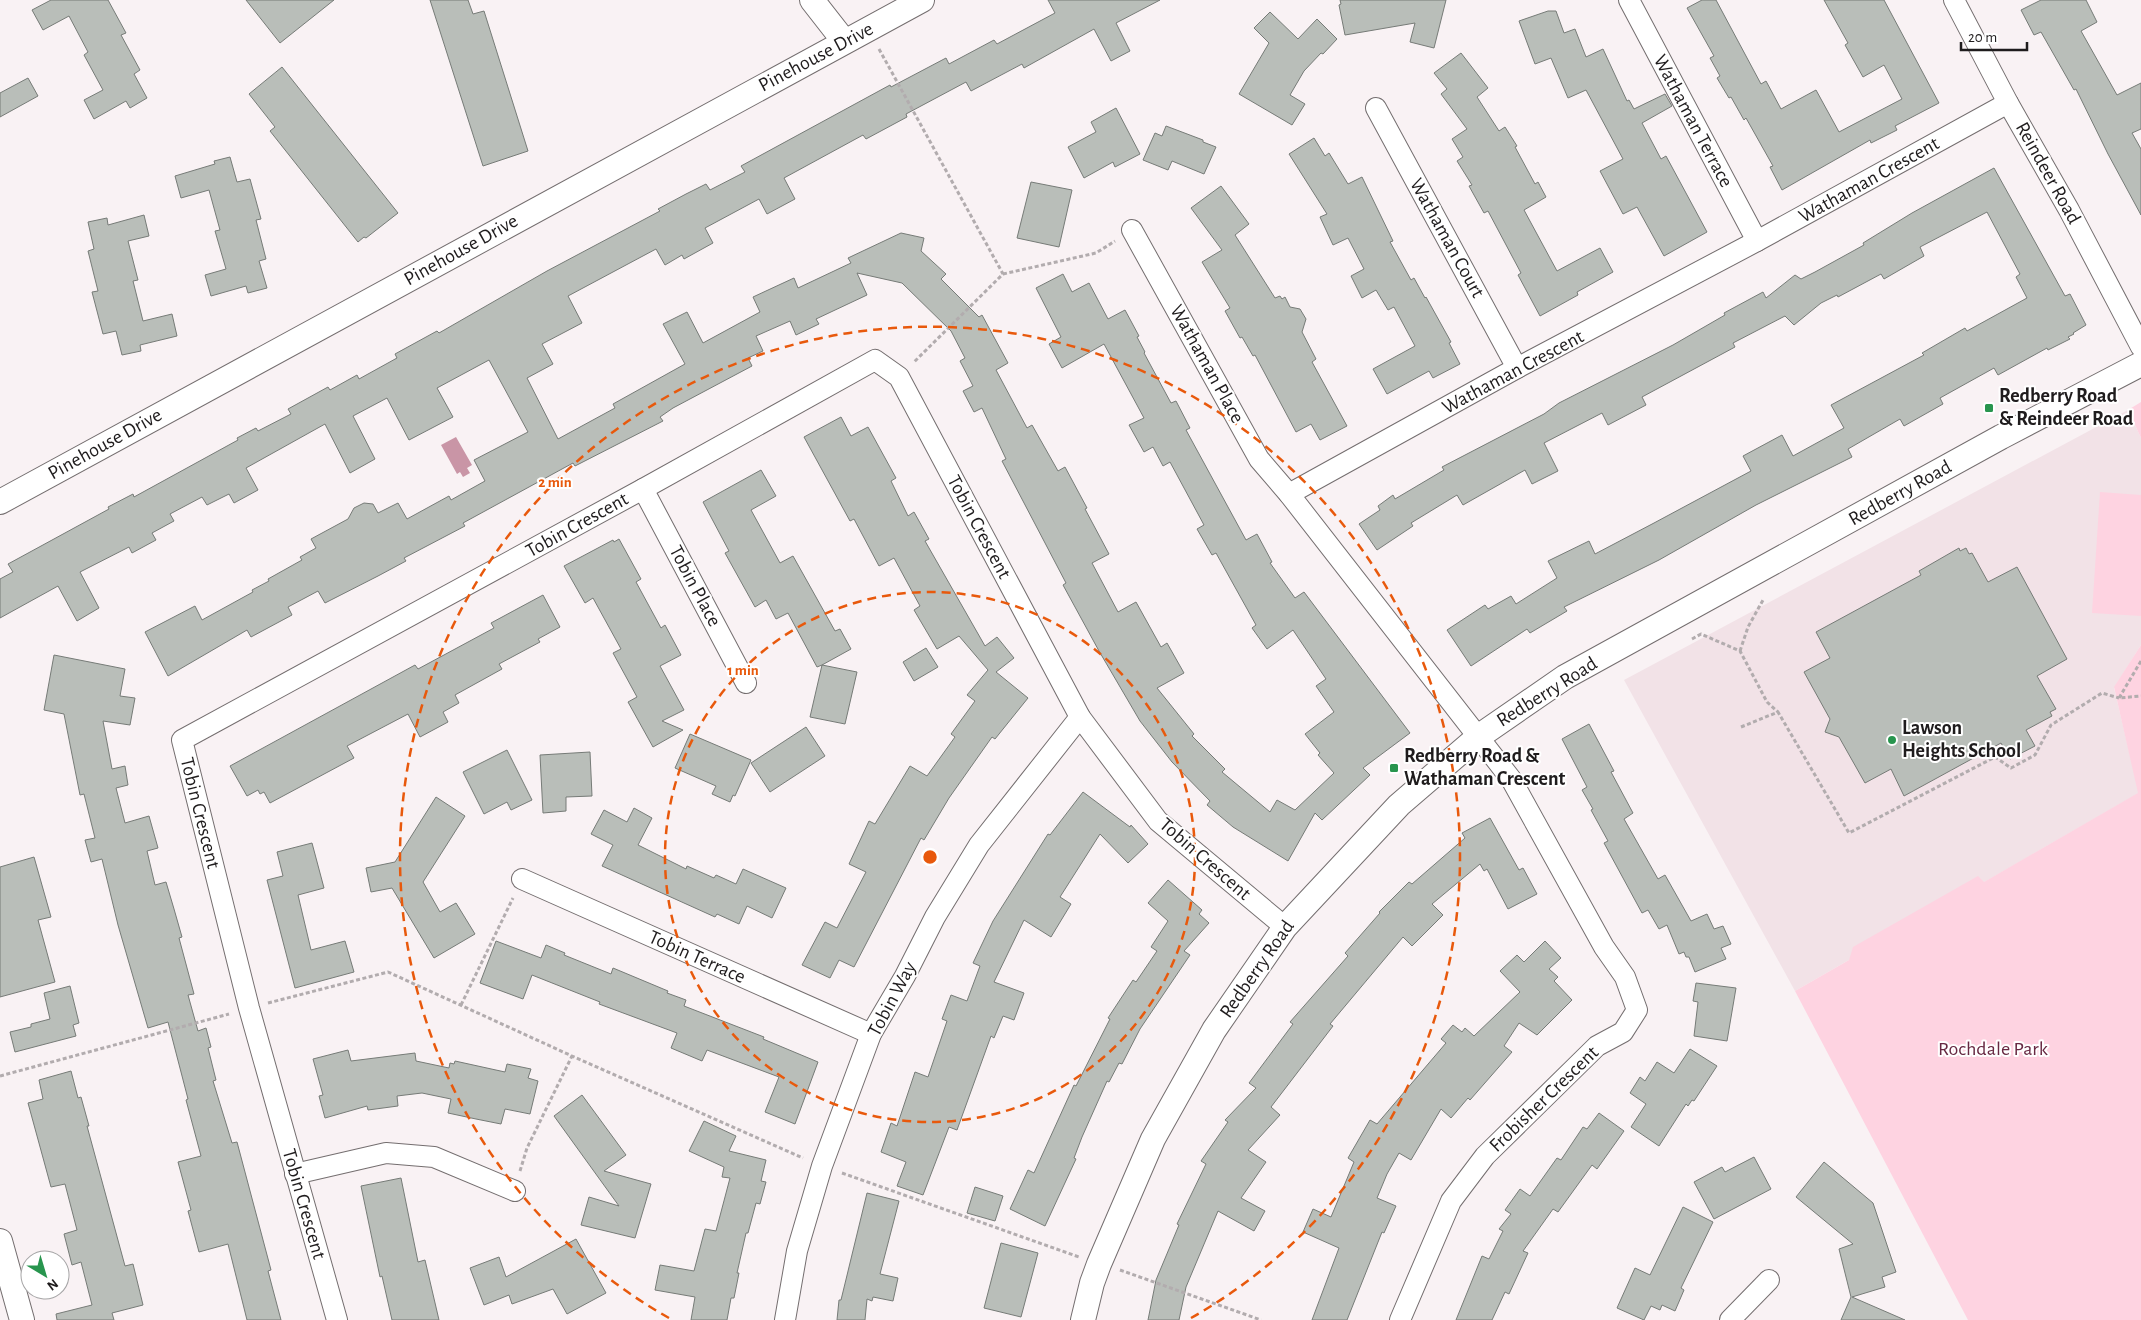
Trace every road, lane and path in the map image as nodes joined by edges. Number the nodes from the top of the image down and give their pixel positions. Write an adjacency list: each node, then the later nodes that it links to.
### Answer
1 (812, 0): 6 (street)
2 (922, 0): 5 (street, Pinehouse Drive)
3 (1629, 0): 10 (street, Wathaman Terrace)
4 (1954, 0): 7 (street, Reindeer Road)
5 (867, 29): 6 (street, Pinehouse Drive); 12 (path)
6 (844, 41): 19 (street, Pinehouse Drive)
7 (2008, 103): 10 (street, Wathaman Crescent); 13 (street, Reindeer Road)
8 (1376, 108): 16 (street, Wathaman Court)
9 (1132, 230): 18 (street, Wathaman Place)
10 (1757, 241): 16 (street, Wathaman Crescent)
11 (1096, 253): 12 (path)
12 (1003, 274): 14 (path)
13 (2141, 347)
14 (920, 356)
15 (2141, 364): 30 (street, Redberry Road)
16 (1518, 368): 18 (street, Wathaman Crescent)
17 (643, 489): 24 (street, Tobin Place); 28 (street, Tobin Crescent); 35 (street, Tobin Crescent)
18 (1288, 494): 30 (street)
19 (0, 502)
20 (1763, 600): 22 (path)
21 (1692, 639): 22 (path)
22 (1740, 651): 27 (path)
23 (2141, 661): 26 (path)
24 (746, 682)
25 (2141, 696): 26 (path)
26 (2119, 698): 27 (path)
27 (1778, 712): 29 (path)
28 (1080, 717): 33 (street, Tobin Crescent); 36 (street, Tobin Way)
29 (1741, 727)
30 (1478, 737): 33 (street, Redberry Road); 51 (street, Frobisher Crescent)
31 (522, 879): 36 (street, Tobin Terrace)
32 (504, 918): 34 (path)
33 (1285, 927): 44 (street, Redberry Road)
34 (461, 1005): 35 (path); 37 (path)
35 (249, 1008): 38 (path); 41 (street, Tobin Crescent)
36 (871, 1034): 40 (street, Tobin Way)
37 (572, 1056): 39 (path); 40 (path)
38 (0, 1076)
39 (527, 1148)
40 (822, 1166): 44 (path); 48 (street, Tobin Way)
41 (295, 1174): 42 (street); 47 (street, Tobin Crescent)
42 (515, 1191)
43 (0, 1241): 46 (street)
44 (1099, 1264): 49 (street, Redberry Road); 50 (path)
45 (1768, 1280): 52 (street)
46 (22, 1320)
47 (337, 1320)
48 (785, 1320)
49 (1083, 1320)
50 (1261, 1320)
51 (1400, 1320)
52 (1730, 1320)

